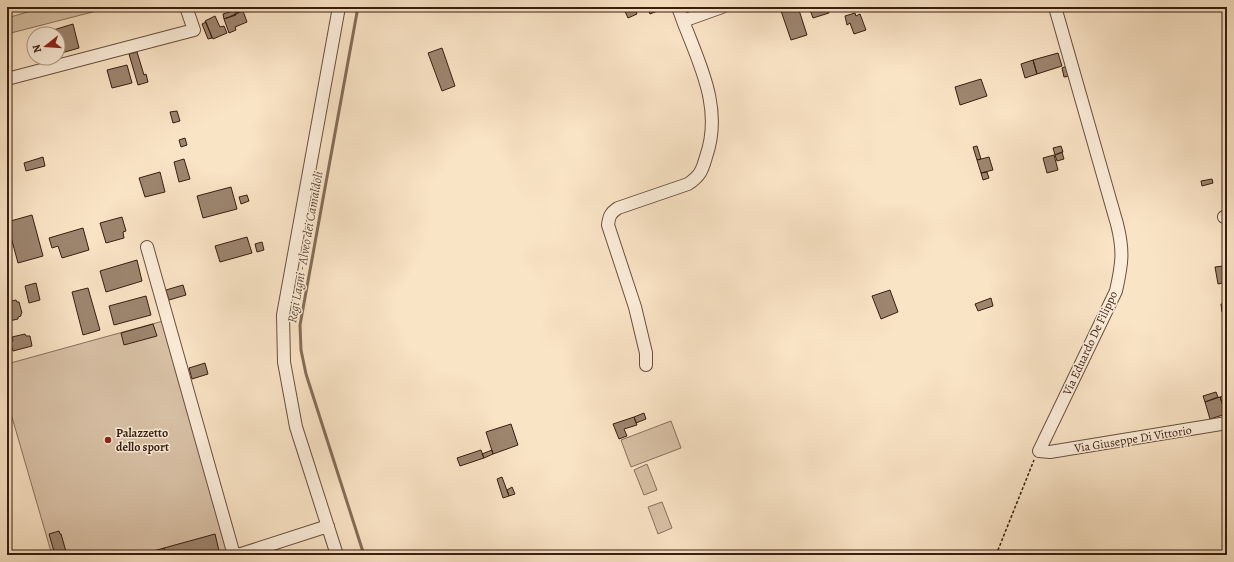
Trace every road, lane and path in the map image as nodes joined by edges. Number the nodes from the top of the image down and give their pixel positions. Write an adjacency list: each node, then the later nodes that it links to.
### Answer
1 (186, 7): 7 (street)
2 (339, 7): 12 (street)
3 (678, 7): 6 (street)
4 (722, 7): 6 (street)
5 (1054, 7): 11 (street, Via Eduardo De Filippo)
6 (683, 21): 9 (street)
7 (7, 79)
8 (147, 247): 13 (street)
9 (646, 364)
10 (1227, 423): 11 (street, Via Giuseppe Di Vittorio)
11 (1039, 451): 16 (path)
12 (328, 526): 14 (street); 15 (street)
13 (234, 555)
14 (238, 555)
15 (337, 555)
16 (996, 555)

